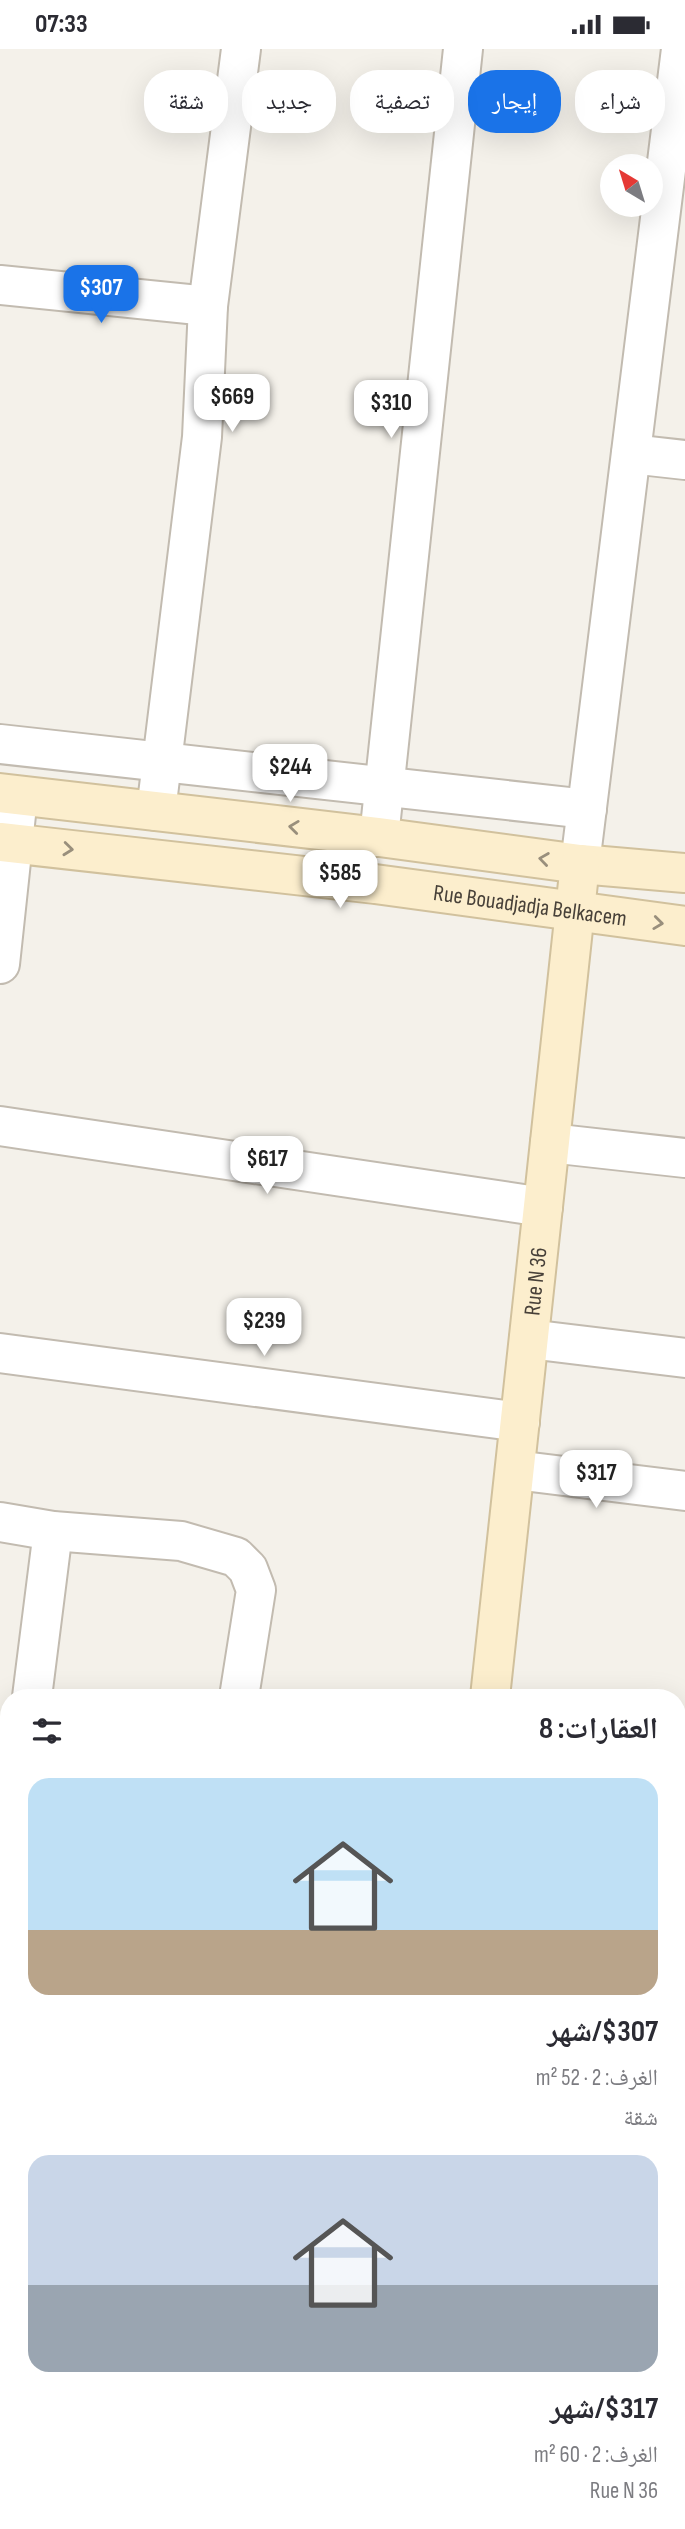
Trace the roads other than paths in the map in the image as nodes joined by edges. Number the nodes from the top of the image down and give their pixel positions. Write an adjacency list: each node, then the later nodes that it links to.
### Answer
1 (241, 49): 6 (street)
2 (463, 49): 11 (street)
3 (681, 49): 4 (street)
4 (678, 132): 7 (street)
5 (0, 285): 6 (street)
6 (208, 306): 10 (street)
7 (631, 454): 8 (street); 13 (street)
8 (685, 460)
9 (0, 744): 10 (street)
10 (162, 761): 11 (street); 14 (street)
11 (385, 784): 13 (street); 15 (street)
12 (9, 795): 14 (street, Rue Bouadjadja Belkacem); 16 (street)
13 (587, 809): 17 (street)
14 (156, 811): 15 (street, Rue Bouadjadja Belkacem, one-way to 14)
15 (379, 837): 17 (street, Rue Bouadjadja Belkacem, one-way to 15)
16 (8, 843): 19 (street, Rue Bouadjadja Belkacem, one-way to 19); 21 (street)
17 (580, 864): 18 (street, Rue Bouadjadja Belkacem); 19 (street, Rue N 36)
18 (685, 873)
19 (575, 913): 20 (street, Rue Bouadjadja Belkacem, one-way to 20); 23 (street, Rue N 36)
20 (685, 926)
21 (0, 964)
22 (0, 1126): 25 (street)
23 (550, 1143): 24 (street); 25 (street, Rue N 36)
24 (685, 1158)
25 (543, 1207): 26 (street, Rue N 36)
26 (529, 1339): 28 (street); 29 (street, Rue N 36)
27 (0, 1353): 29 (street)
28 (685, 1358)
29 (520, 1422): 30 (street, Rue N 36)
30 (514, 1470): 31 (street); 36 (street, Rue N 36)
31 (685, 1491)
32 (0, 1521): 33 (street)
33 (53, 1531): 34 (street); 35 (street)
34 (33, 1689)
35 (240, 1689)
36 (491, 1689)

